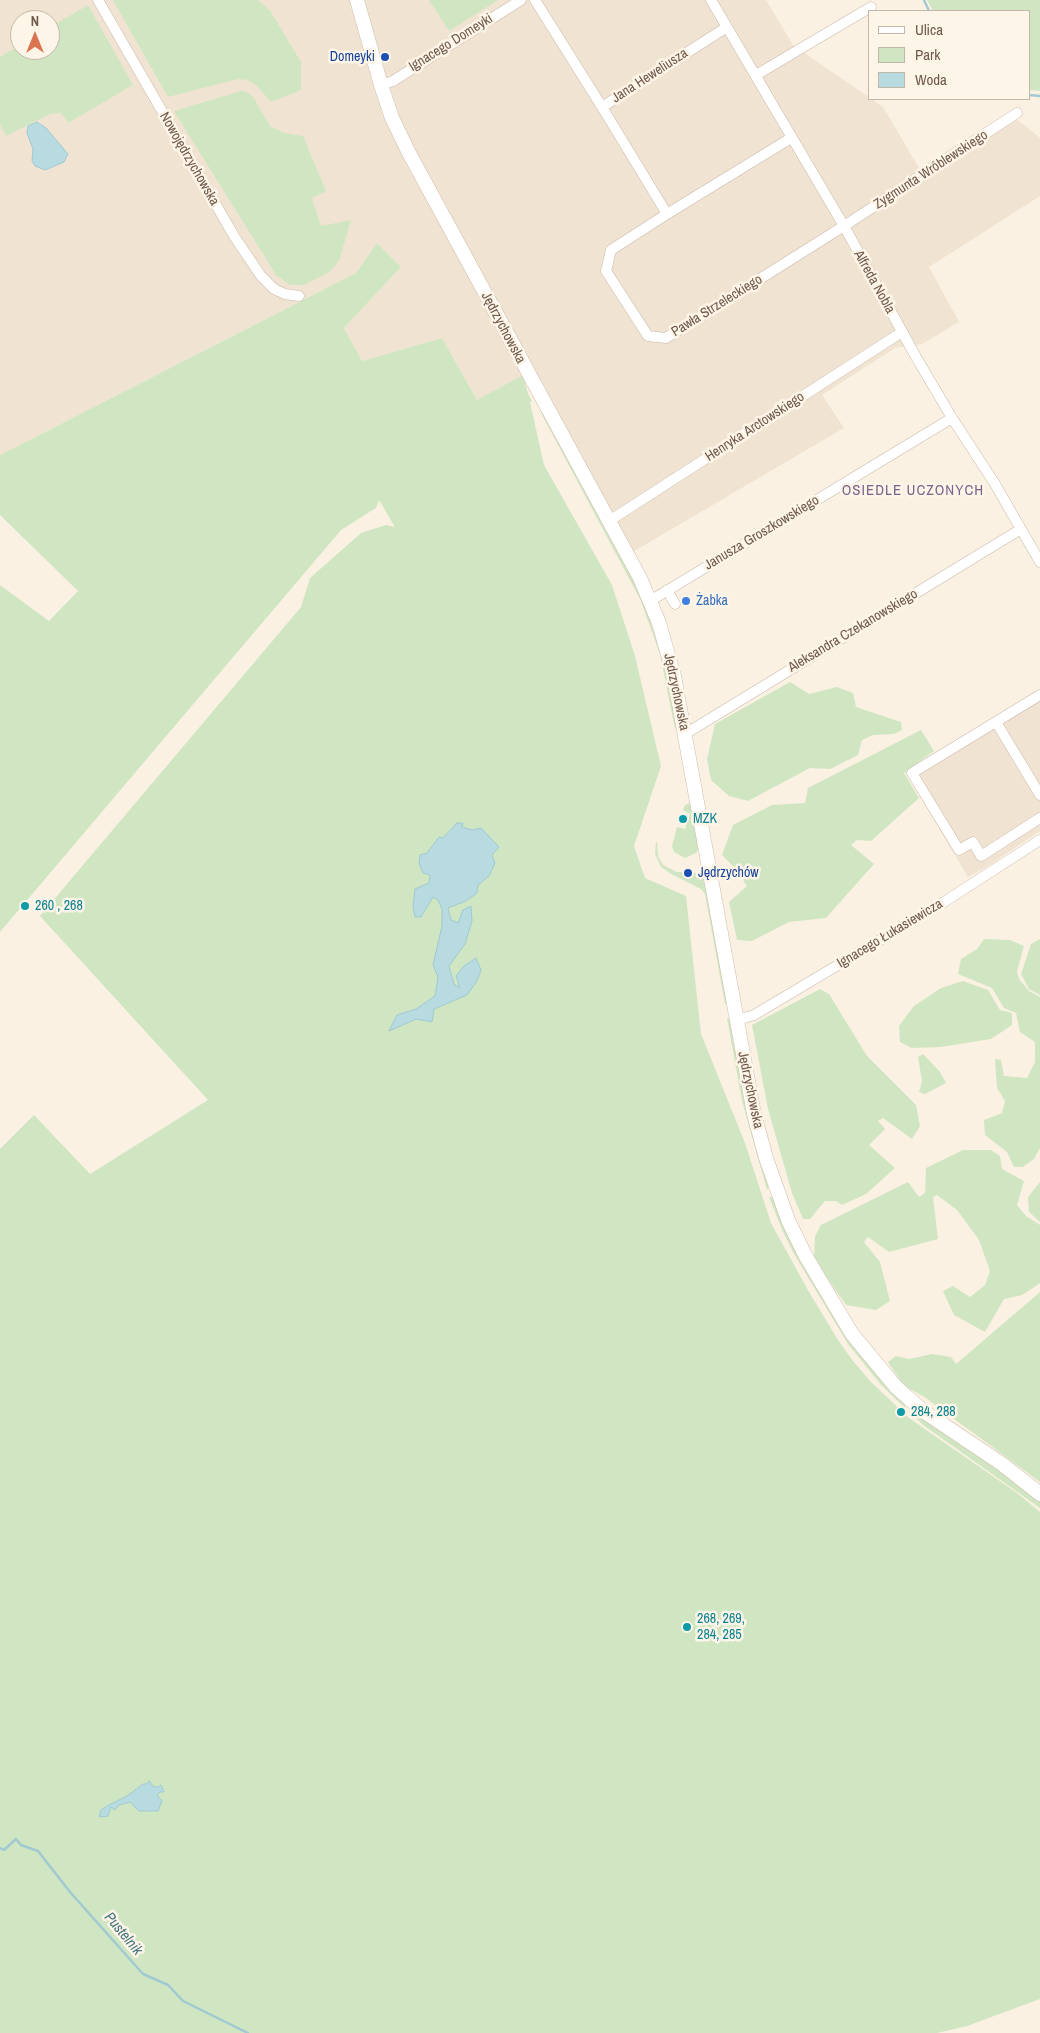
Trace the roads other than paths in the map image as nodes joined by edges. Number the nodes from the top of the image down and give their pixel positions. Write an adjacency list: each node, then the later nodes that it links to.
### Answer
1 (98, 0): 15 (street, Nowojędrzychowska)
2 (357, 0): 9 (main road, Jędrzychowska)
3 (521, 0): 9 (street, Ignacego Domeyki)
4 (535, 0): 10 (street)
5 (711, 0): 7 (street, Alfreda Nobla)
6 (871, 7): 8 (street)
7 (727, 27): 8 (street, Alfreda Nobla); 10 (street, Jana Heweliusza)
8 (756, 75): 12 (street, Alfreda Nobla)
9 (381, 85): 18 (main road, Jędrzychowska)
10 (602, 107): 13 (street, Jana Heweliusza)
11 (1017, 113): 14 (street, Zygmunta Wróblewskiego)
12 (791, 138): 13 (street, Pawła Strzeleckiego); 14 (street, Alfreda Nobla)
13 (666, 214): 14 (street, Pawła Strzeleckiego)
14 (844, 226): 16 (street, Alfreda Nobla)
15 (299, 296)
16 (902, 332): 17 (street, Alfreda Nobla); 18 (street, Henryka Arctowskiego)
17 (952, 418): 19 (street, Alfreda Nobla); 21 (street, Janusza Groszkowskiego)
18 (609, 521): 22 (main road, Jędrzychowska)
19 (1021, 529): 20 (street, Alfreda Nobla); 26 (street, Aleksandra Czekanowskiego)
20 (1040, 562)
21 (667, 590): 22 (street, Janusza Groszkowskiego); 23 (street)
22 (650, 601): 26 (main road, Jędrzychowska)
23 (675, 604)
24 (1040, 695): 25 (street)
25 (996, 722): 27 (street); 28 (street)
26 (685, 734): 30 (main road, Jędrzychowska)
27 (1040, 795)
28 (1040, 818)
29 (1040, 840): 30 (street, Ignacego Łukasiewicza)
30 (737, 1020): 31 (main road, Jędrzychowska)
31 (1040, 1494)

